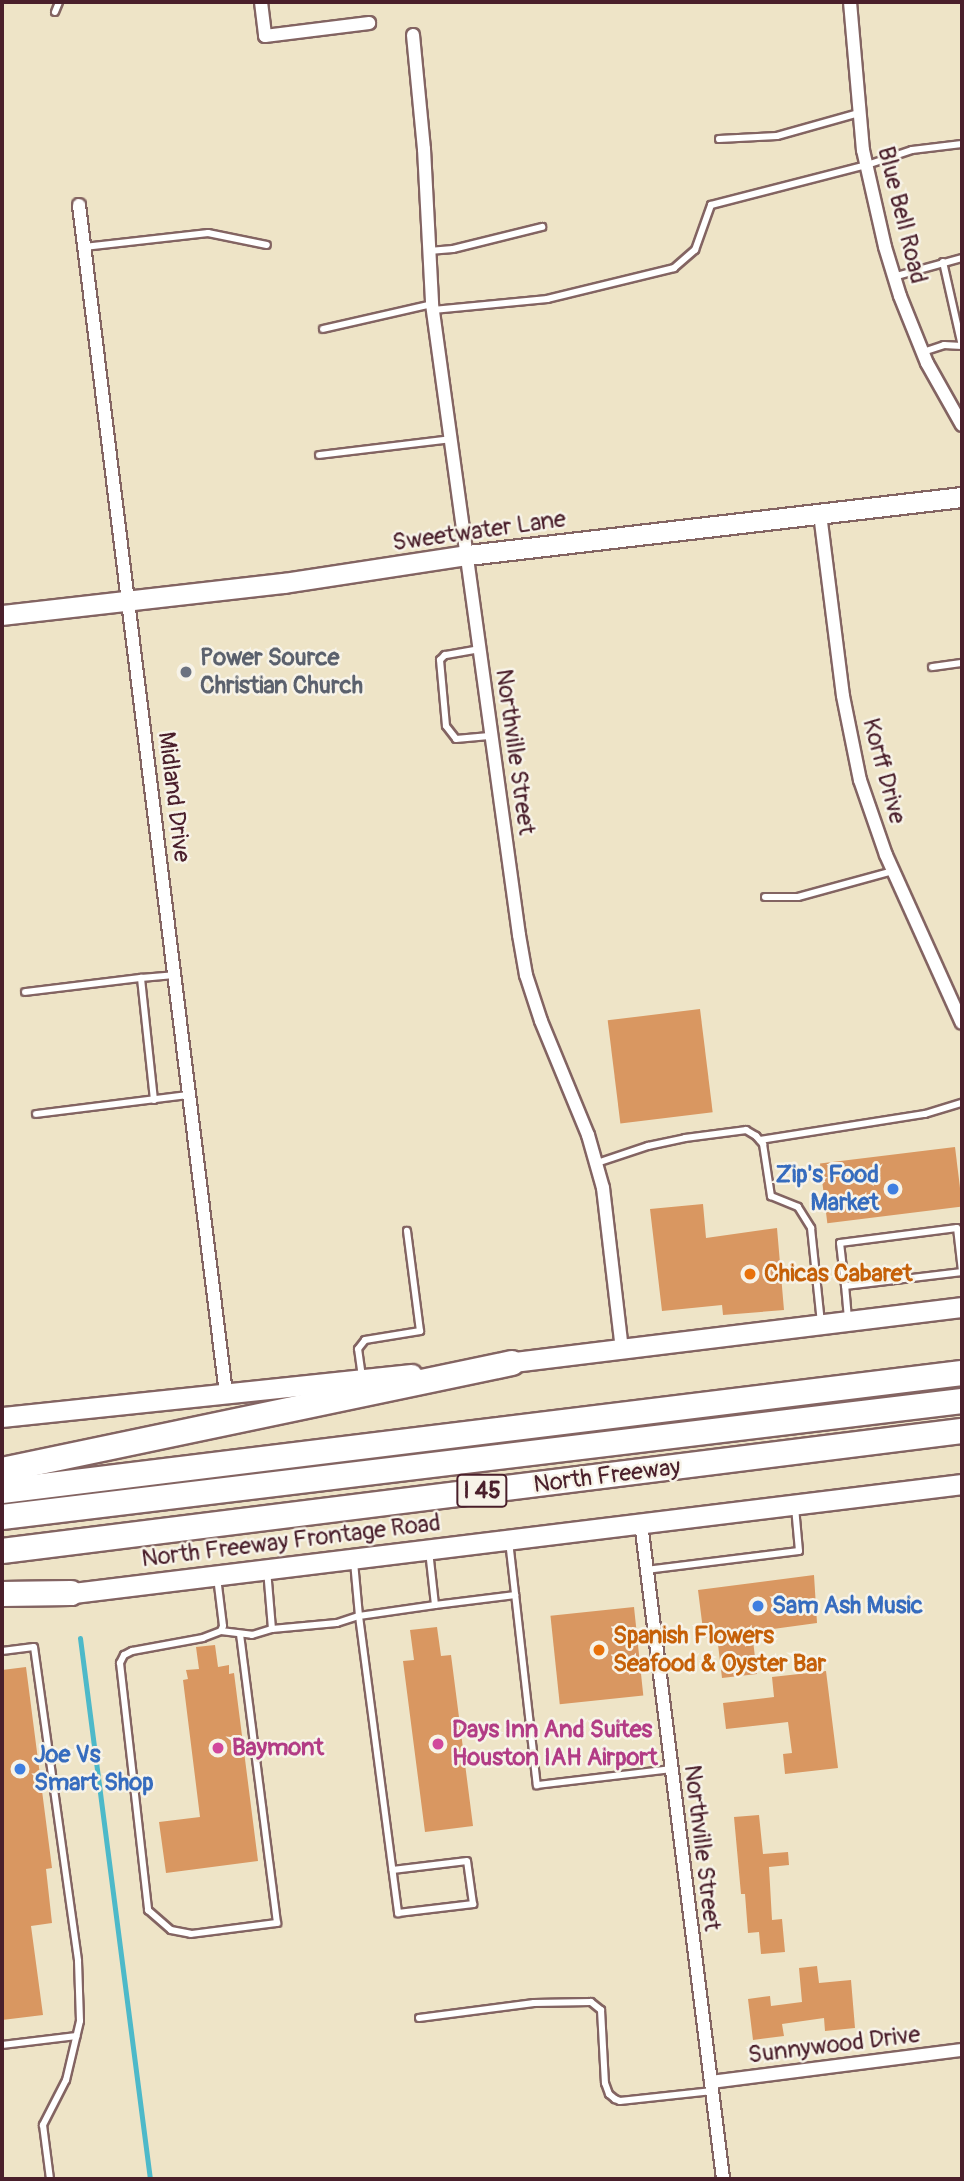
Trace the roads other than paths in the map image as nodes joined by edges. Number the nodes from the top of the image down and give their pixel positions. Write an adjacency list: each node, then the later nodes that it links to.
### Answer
1 (59, 2): 4 (lane)
2 (261, 2): 5 (street)
3 (850, 2): 7 (street, Blue Bell Road)
4 (55, 12)
5 (369, 23)
6 (413, 34): 15 (street, Northville Street)
7 (859, 113): 8 (lane); 10 (street, Blue Bell Road)
8 (719, 139)
9 (962, 144): 10 (lane)
10 (867, 165): 18 (street, Blue Bell Road); 19 (lane)
11 (79, 205): 14 (street, Midland Drive)
12 (542, 227): 15 (lane)
13 (267, 245): 14 (lane)
14 (84, 247): 29 (street, Midland Drive)
15 (429, 251): 19 (street, Northville Street)
16 (962, 258): 17 (lane)
17 (943, 262): 18 (lane); 21 (lane)
18 (893, 276): 22 (street, Blue Bell Road)
19 (432, 307): 20 (lane); 24 (street, Northville Street)
20 (323, 329)
21 (962, 346): 22 (lane)
22 (922, 352): 23 (street, Blue Bell Road)
23 (962, 425)
24 (451, 439): 25 (lane); 28 (street, Northville Street)
25 (319, 455)
26 (962, 498): 27 (main road, Sweetwater Lane)
27 (820, 514): 28 (main road, Sweetwater Lane); 35 (street, Korff Drive)
28 (468, 555): 29 (main road, Sweetwater Lane); 31 (street, Northville Street)
29 (127, 600): 30 (main road, Sweetwater Lane); 37 (street, Midland Drive)
30 (2, 615)
31 (480, 649): 34 (street, Northville Street); 34 (lane)
32 (962, 663): 33 (lane)
33 (932, 667)
34 (492, 736): 46 (street, Northville Street)
35 (893, 872): 36 (lane); 40 (street, Korff Drive)
36 (765, 897)
37 (176, 975): 38 (lane); 41 (street, Midland Drive)
38 (141, 978): 39 (lane); 42 (lane)
39 (24, 992)
40 (962, 1023)
41 (191, 1095): 42 (lane); 58 (street, Midland Drive)
42 (154, 1100): 44 (lane)
43 (962, 1103): 45 (lane)
44 (36, 1114)
45 (760, 1140): 46 (lane); 53 (lane)
46 (596, 1163): 54 (street, Northville Street)
47 (960, 1228): 49 (lane); 50 (lane)
48 (407, 1231): 57 (lane)
49 (962, 1271): 50 (lane)
50 (845, 1286): 52 (lane)
51 (962, 1307): 52 (main road)
52 (849, 1321): 53 (main road)
53 (821, 1324): 54 (main road)
54 (622, 1349): 55 (main road)
55 (512, 1363): 57 (main road); 62 (highway)
56 (962, 1373): 64 (highway, I 45)
57 (362, 1379): 58 (main road)
58 (226, 1394): 60 (main road)
59 (962, 1401): 66 (highway, North Freeway / I 45)
60 (2, 1417)
61 (962, 1431): 70 (highway, North Freeway / I 45)
62 (2, 1470)
63 (962, 1484): 65 (main road, North Freeway Frontage Road)
64 (2, 1491)
65 (795, 1504): 67 (main road, North Freeway Frontage Road); 73 (lane)
66 (2, 1517)
67 (641, 1523): 68 (main road, North Freeway Frontage Road); 73 (street, Northville Street)
68 (508, 1539): 69 (main road, North Freeway Frontage Road); 77 (lane)
69 (428, 1549): 71 (main road, North Freeway Frontage Road); 79 (lane)
70 (2, 1551)
71 (353, 1558): 72 (main road, North Freeway Frontage Road); 80 (lane)
72 (267, 1568): 74 (main road, North Freeway Frontage Road); 81 (lane)
73 (646, 1570): 85 (street, Northville Street)
74 (217, 1575): 75 (main road, North Freeway Frontage Road); 82 (lane)
75 (71, 1592): 76 (highway); 78 (main road, North Freeway Frontage Road)
76 (2, 1594)
77 (515, 1595): 79 (lane); 85 (lane)
78 (2, 1605)
79 (435, 1605): 80 (lane)
80 (359, 1616): 81 (lane); 86 (lane)
81 (272, 1629): 83 (lane)
82 (221, 1631): 83 (lane); 83 (lane)
83 (240, 1634)
84 (2, 1651): 88 (lane)
85 (671, 1769): 91 (street, Northville Street)
86 (393, 1870): 86 (lane)
87 (419, 2018): 91 (lane)
88 (76, 2035): 89 (lane); 92 (lane)
89 (2, 2045)
90 (962, 2050): 91 (street, Sunnywood Drive)
91 (711, 2086): 93 (street, Northville Street)
92 (50, 2179)
93 (723, 2179)

